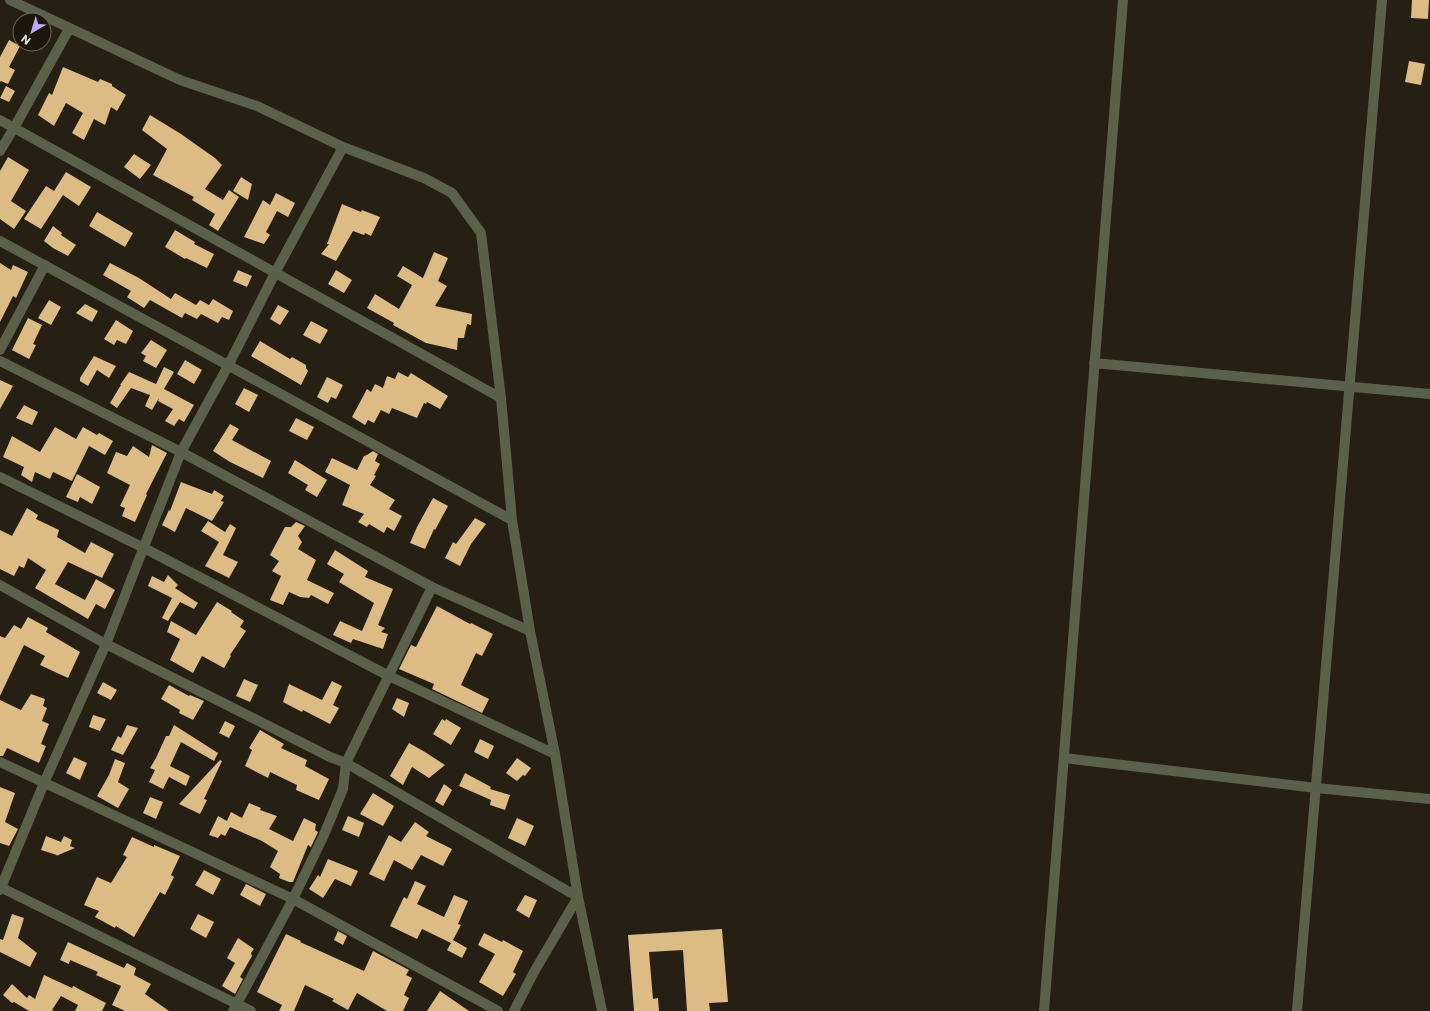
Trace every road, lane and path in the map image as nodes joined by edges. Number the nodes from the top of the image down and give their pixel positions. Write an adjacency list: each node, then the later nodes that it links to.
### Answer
1 (10, 0): 4 (street)
2 (1123, 0): 14 (street)
3 (1382, 0): 16 (street)
4 (69, 29): 6 (street); 7 (street)
5 (0, 120): 6 (street)
6 (14, 128): 8 (street); 11 (street)
7 (343, 147): 11 (street); 18 (street)
8 (0, 151)
9 (0, 241): 10 (street)
10 (45, 265): 12 (street); 15 (street)
11 (275, 274): 15 (street); 18 (street)
12 (0, 350)
13 (0, 361): 19 (street)
14 (1094, 363): 16 (street); 29 (street)
15 (228, 366): 19 (street); 21 (street)
16 (1349, 387): 17 (street); 33 (street)
17 (1430, 394)
18 (501, 398): 21 (street)
19 (181, 452): 22 (street); 24 (street)
20 (0, 477): 22 (street)
21 (512, 520): 25 (street)
22 (144, 548): 26 (street); 27 (street)
23 (0, 585): 26 (street)
24 (432, 587): 25 (street); 27 (street)
25 (530, 631): 28 (street)
26 (106, 644): 31 (street); 32 (street)
27 (389, 676): 28 (street); 31 (street)
28 (555, 754): 36 (street)
29 (1064, 758): 33 (street); 43 (street)
30 (0, 762): 32 (street)
31 (346, 763): 36 (street); 37 (street)
32 (44, 783): 35 (street); 37 (street)
33 (1316, 788): 34 (street); 44 (street)
34 (1430, 799)
35 (0, 888): 38 (street)
36 (578, 897): 41 (street); 42 (street)
37 (293, 899): 38 (street); 40 (street)
38 (235, 1007): 39 (street)
39 (251, 1011)
40 (498, 1011)
41 (514, 1011)
42 (602, 1011)
43 (1044, 1011)
44 (1298, 1011)

